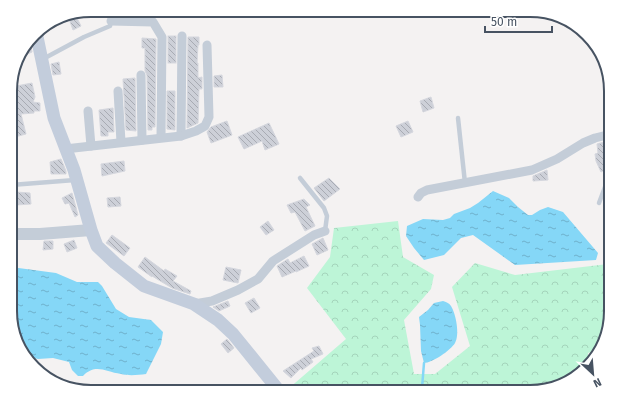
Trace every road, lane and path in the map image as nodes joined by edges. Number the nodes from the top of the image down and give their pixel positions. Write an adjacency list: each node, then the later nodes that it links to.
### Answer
1 (110, 17): 2 (lane)
2 (111, 21): 6 (lane); 13 (street)
3 (182, 36): 11 (street)
4 (38, 40): 6 (main road)
5 (207, 45): 11 (street)
6 (41, 60): 17 (main road)
7 (140, 75): 14 (street)
8 (118, 91): 15 (street)
9 (88, 110): 16 (street)
10 (458, 118): 20 (lane)
11 (181, 136): 13 (street)
12 (604, 136): 20 (street)
13 (161, 137): 14 (street)
14 (142, 140): 15 (street)
15 (120, 142): 16 (street)
16 (91, 146): 17 (street)
17 (66, 149): 19 (main road)
18 (300, 178): 26 (lane)
19 (77, 180): 21 (lane); 25 (main road)
20 (466, 183): 23 (street)
21 (17, 185)
22 (604, 189): 24 (lane)
23 (418, 197)
24 (599, 202)
25 (91, 230): 27 (street); 28 (main road)
26 (325, 232): 28 (street)
27 (17, 234)
28 (194, 304): 29 (main road)
29 (274, 385)

